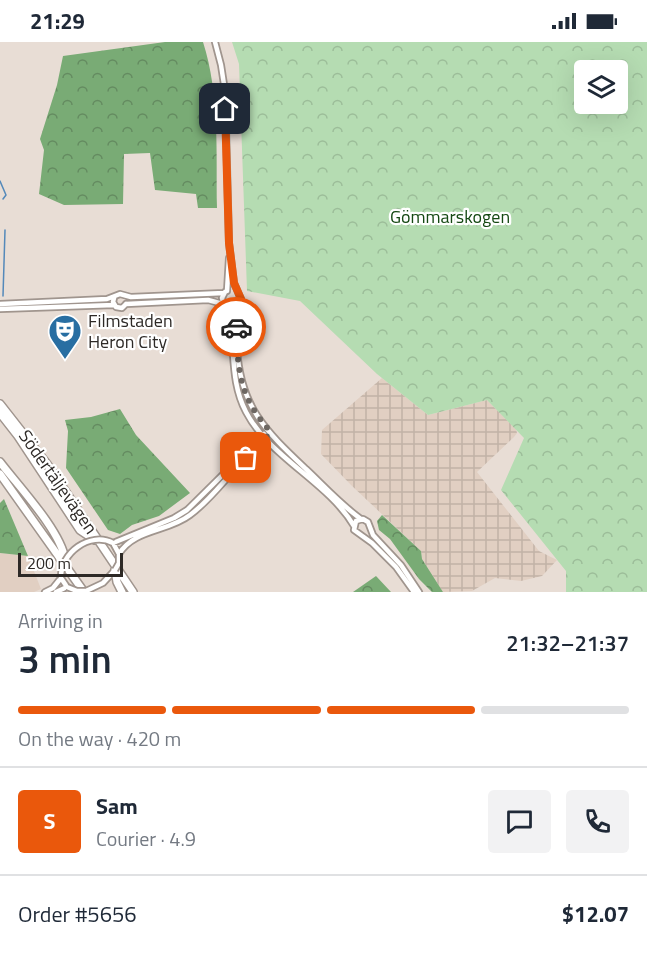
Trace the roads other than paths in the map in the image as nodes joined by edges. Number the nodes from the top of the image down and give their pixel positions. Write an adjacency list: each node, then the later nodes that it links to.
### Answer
1 (215, 42): 2 (street)
2 (229, 243): 3 (street); 4 (street)
3 (236, 291): 4 (street); 11 (street)
4 (226, 292): 6 (street); 10 (street)
5 (114, 297): 6 (street); 7 (street); 9 (street)
6 (125, 297): 8 (street)
7 (0, 304)
8 (126, 304): 9 (street); 10 (street)
9 (114, 305): 12 (street)
10 (225, 305): 11 (street); 16 (street)
11 (237, 307): 15 (street)
12 (0, 309)
13 (0, 404): 34 (highway, Södertäljevägen)
14 (0, 413): 23 (highway)
15 (270, 431): 16 (street); 19 (street)
16 (264, 436): 20 (street); 24 (street); 25 (street)
17 (0, 462): 26 (highway)
18 (0, 474): 32 (highway)
19 (361, 519): 20 (street); 21 (street)
20 (354, 526): 22 (street)
21 (369, 527): 22 (street); 36 (street)
22 (361, 534): 35 (street)
23 (95, 540): 24 (street, bridge); 26 (street, bridge)
24 (114, 543): 25 (street, bridge)
25 (120, 553): 27 (street, bridge)
26 (65, 560): 28 (street, bridge)
27 (116, 570): 32 (street); 33 (highway)
28 (62, 578): 29 (street); 30 (street)
29 (68, 587): 31 (street); 32 (street, bridge)
30 (45, 592)
31 (56, 592)
32 (86, 592)
33 (122, 592)
34 (135, 592)
35 (414, 592)
36 (419, 592)

